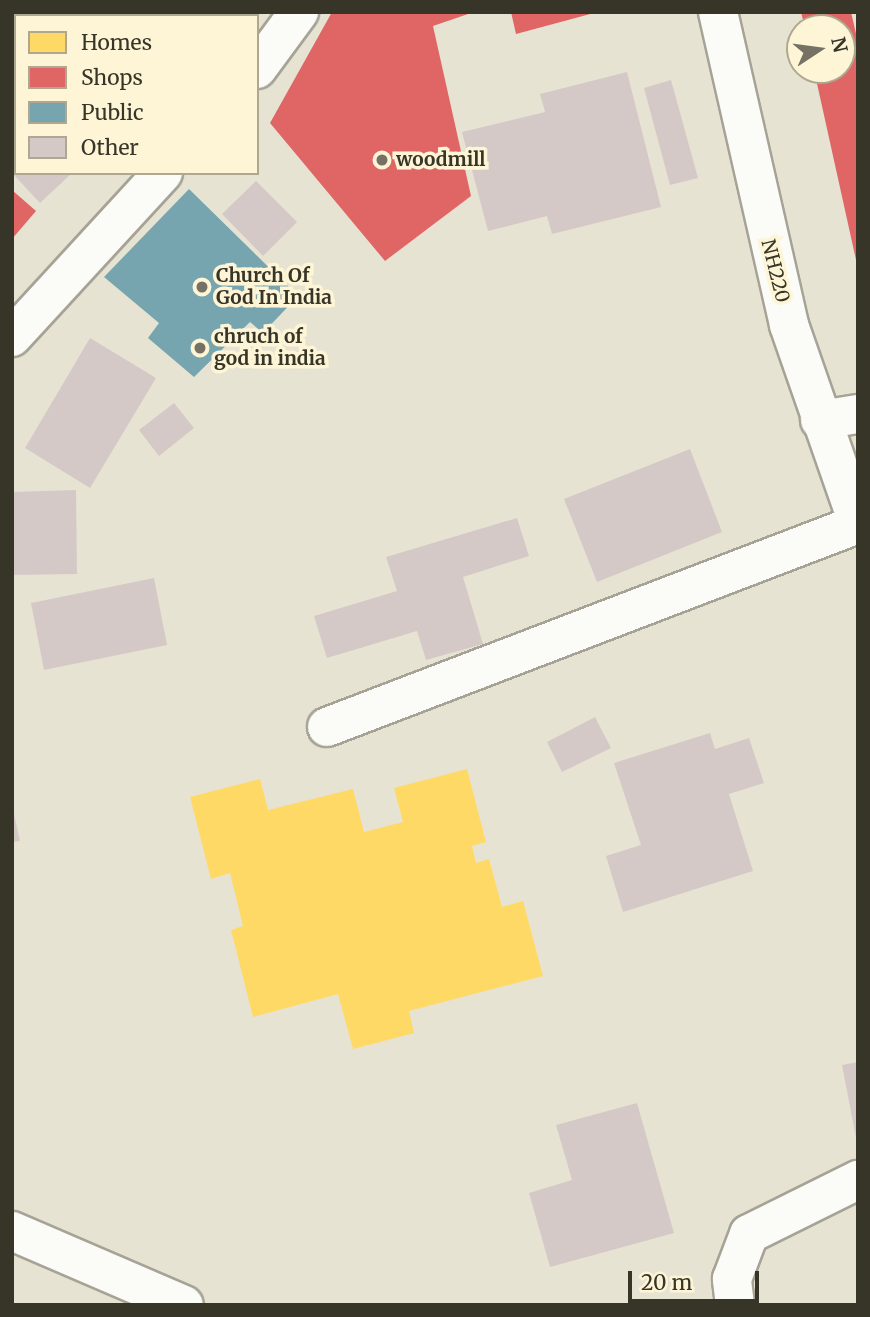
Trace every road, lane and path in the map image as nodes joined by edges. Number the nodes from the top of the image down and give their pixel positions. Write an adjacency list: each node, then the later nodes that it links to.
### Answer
1 (299, 12): 3 (main road)
2 (718, 12): 7 (main road, NH220)
3 (259, 66)
4 (161, 175): 5 (main road)
5 (12, 337)
6 (858, 414): 7 (main road)
7 (820, 420): 8 (main road, NH220)
8 (858, 524): 9 (main road)
9 (327, 727)
10 (858, 1181): 13 (main road)
11 (12, 1231): 12 (main road)
12 (184, 1305)
13 (735, 1305)

